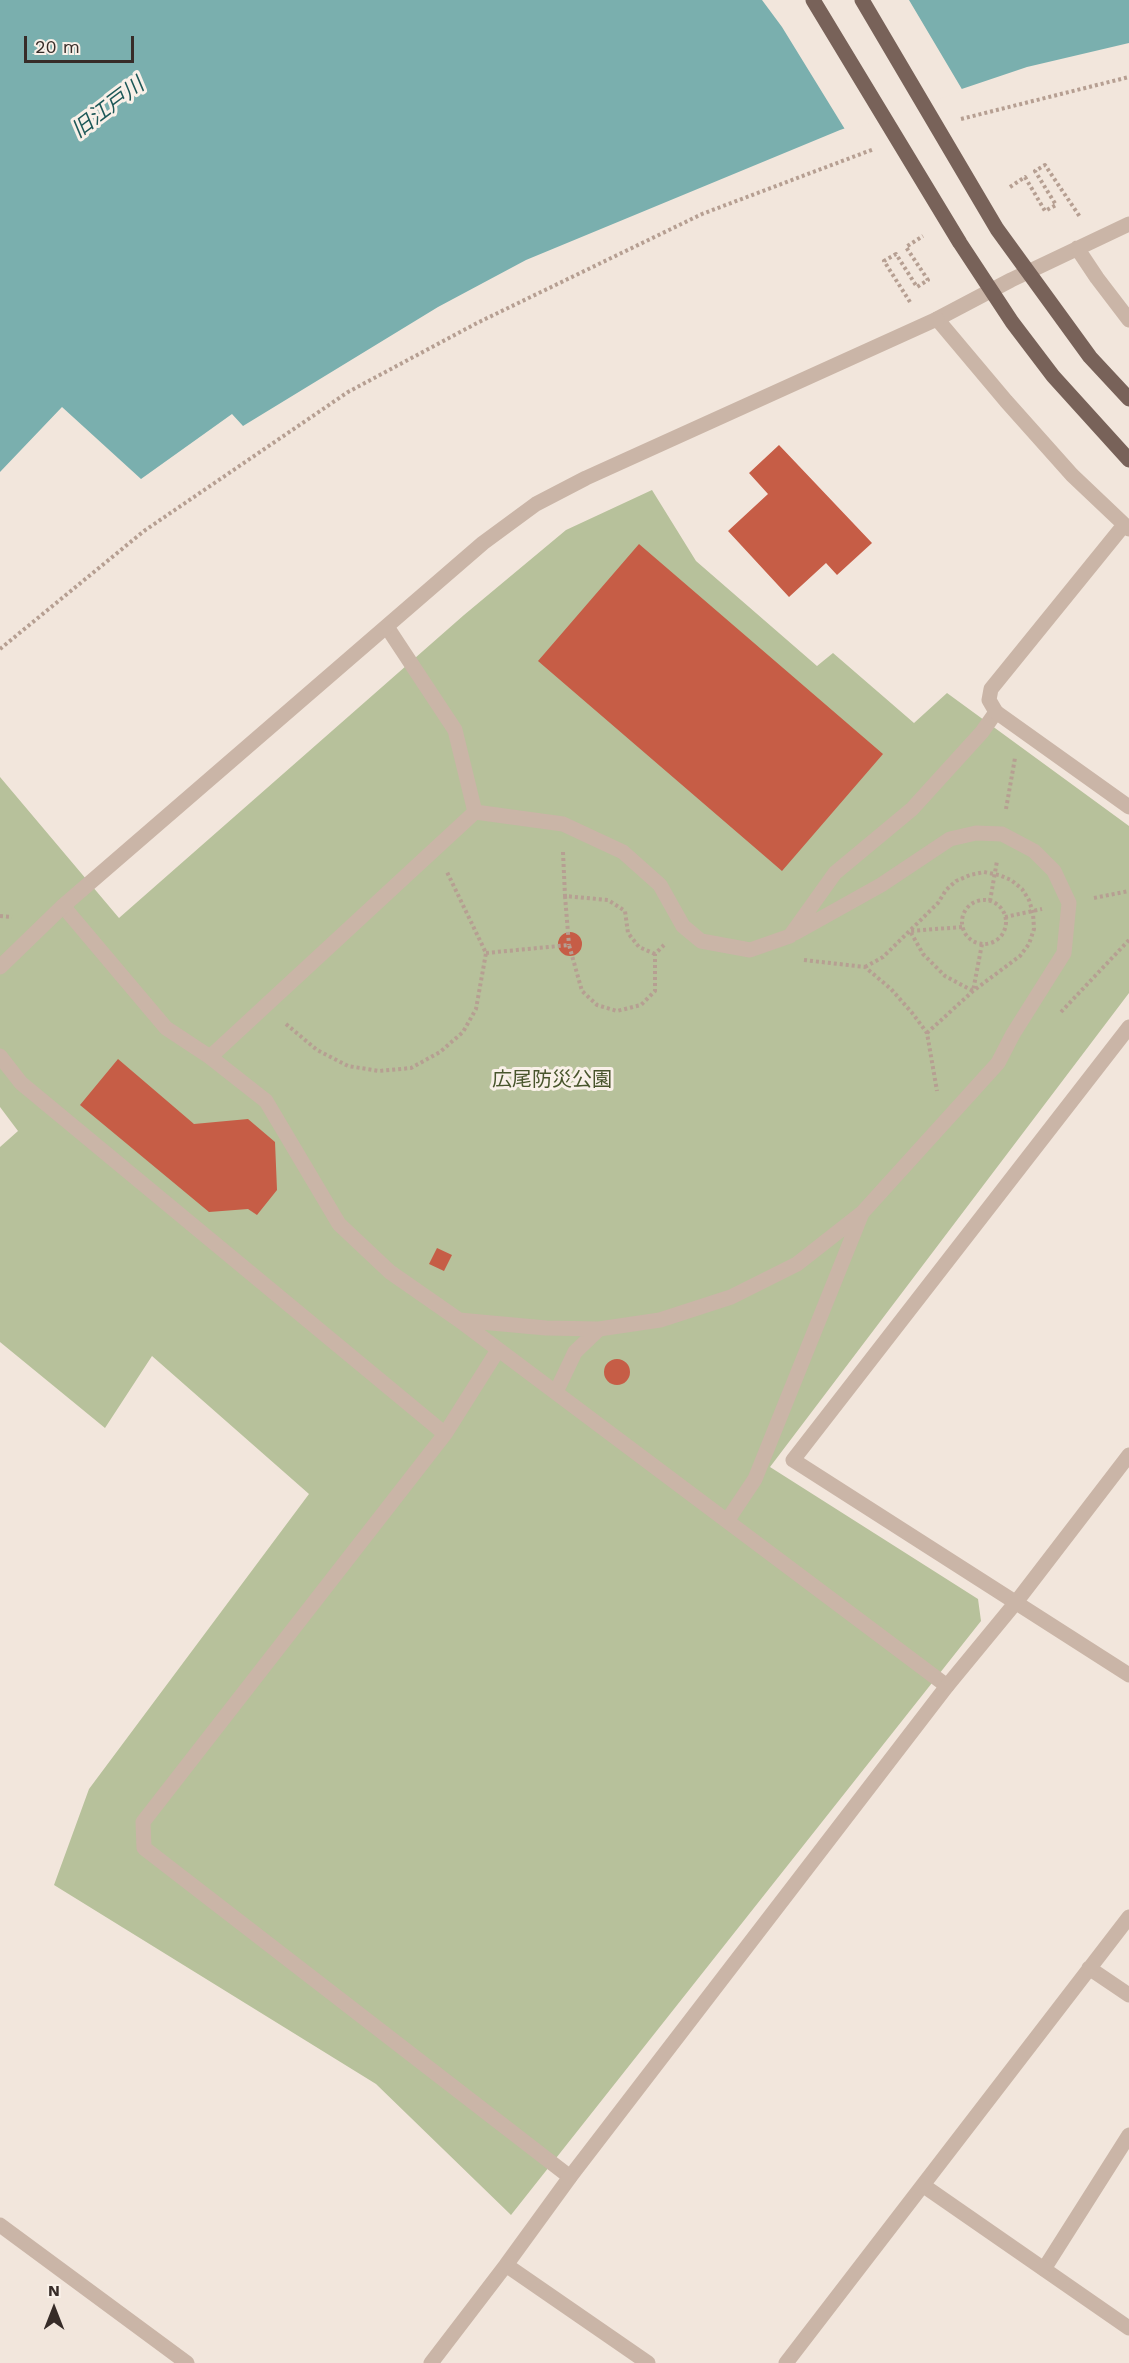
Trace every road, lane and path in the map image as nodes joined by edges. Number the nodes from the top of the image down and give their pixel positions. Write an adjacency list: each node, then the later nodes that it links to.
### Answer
1 (813, 0): 15 (main road, bridge)
2 (862, 0): 14 (main road, bridge)
3 (1129, 77): 4 (path)
4 (958, 119)
5 (881, 146): 18 (path)
6 (1010, 187): 7 (path)
7 (1069, 203)
8 (1129, 224): 10 (street)
9 (923, 236): 11 (path)
10 (1077, 248): 12 (street); 13 (street)
11 (909, 300)
12 (937, 319): 16 (street); 17 (street)
13 (1129, 320)
14 (1129, 399)
15 (1129, 460)
16 (1127, 527): 19 (street)
17 (387, 627): 21 (street); 25 (street)
18 (0, 649)
19 (996, 712): 20 (street); 31 (street)
20 (1129, 807)
21 (475, 812): 22 (street); 23 (street)
22 (563, 825): 24 (path); 28 (street)
23 (436, 848): 35 (path); 41 (street)
24 (565, 896): 34 (path); 36 (path)
25 (63, 906): 38 (street); 46 (street)
26 (0, 916): 27 (path)
27 (12, 917)
28 (683, 927): 31 (street); 36 (path)
29 (962, 927): 30 (path); 33 (path); 33 (path)
30 (910, 931): 39 (path); 40 (path); 40 (path)
31 (790, 936): 47 (street)
32 (1129, 940): 42 (path)
33 (982, 944): 40 (path)
34 (569, 945): 35 (path); 36 (path)
35 (486, 953): 41 (path)
36 (655, 954)
37 (793, 959): 39 (path)
38 (0, 967)
39 (865, 967): 44 (path)
40 (973, 991): 44 (path)
41 (261, 1010): 46 (street)
42 (1060, 1013)
43 (1129, 1027): 56 (street)
44 (927, 1033): 47 (path)
45 (0, 1056): 53 (street)
46 (210, 1057): 49 (street)
47 (938, 1131): 48 (street)
48 (862, 1213): 50 (street); 55 (street)
49 (459, 1320): 50 (street); 51 (street)
50 (598, 1329): 52 (street)
51 (498, 1350): 52 (street); 53 (street)
52 (556, 1392): 55 (street)
53 (445, 1434): 63 (street)
54 (1129, 1455): 56 (street)
55 (727, 1521): 58 (street)
56 (1017, 1601): 57 (street); 58 (street)
57 (1129, 1675)
58 (947, 1686): 63 (street)
59 (1129, 1917): 60 (street)
60 (1089, 1968): 61 (street); 64 (street)
61 (1129, 1995)
62 (1129, 2135): 67 (street)
63 (570, 2176): 66 (street)
64 (924, 2186): 67 (street); 72 (street)
65 (0, 2225): 69 (street)
66 (506, 2265): 70 (street); 71 (street)
67 (1044, 2269): 68 (street)
68 (1129, 2328)
69 (187, 2363)
70 (431, 2363)
71 (648, 2363)
72 (786, 2363)

